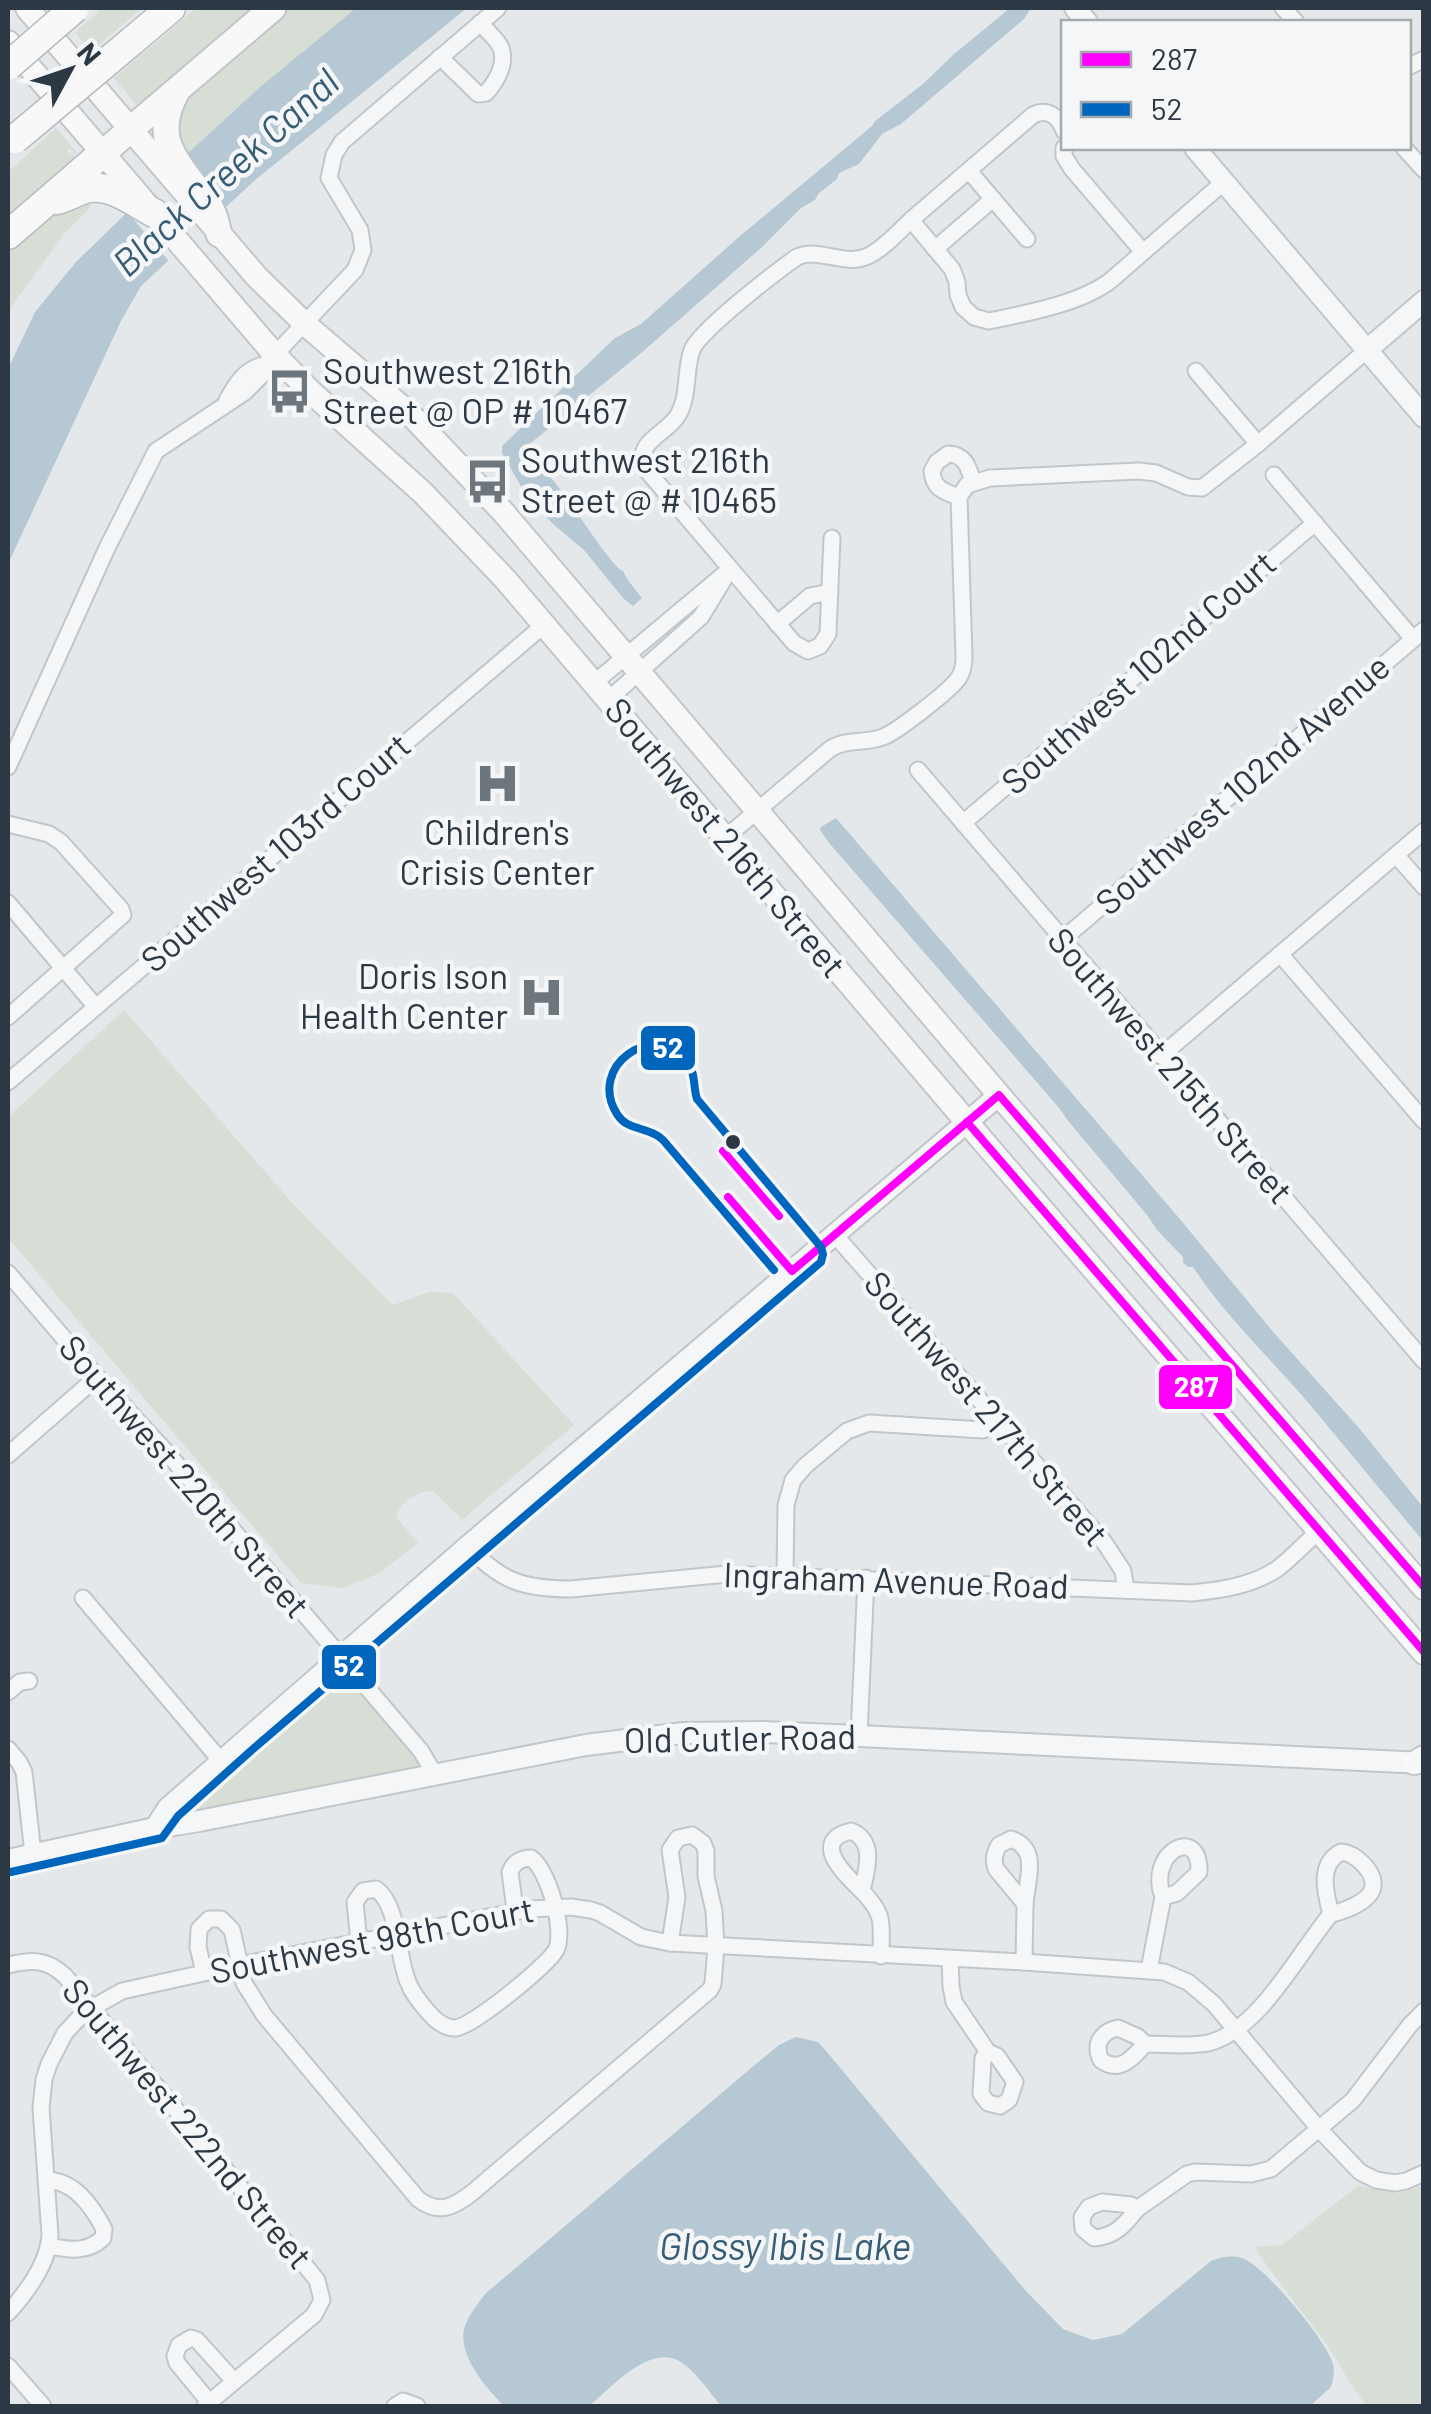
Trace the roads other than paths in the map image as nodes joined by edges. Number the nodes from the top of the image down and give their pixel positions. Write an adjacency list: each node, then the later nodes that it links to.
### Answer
1 (27, 8): 12 (main road)
2 (75, 8): 9 (highway, bridge)
3 (170, 8): 13 (highway, bridge)
4 (273, 8): 10 (main road)
5 (498, 8): 6 (street)
6 (480, 23): 8 (street); 8 (street)
7 (8, 42): 17 (main road)
8 (440, 57): 33 (street)
9 (8, 66)
10 (178, 88): 12 (main road); 18 (main road)
11 (1061, 127): 20 (street)
12 (130, 129): 17 (main road); 18 (main road)
13 (11, 142)
14 (1064, 150): 31 (street)
15 (1197, 150): 21 (street)
16 (1406, 150): 19 (street)
17 (103, 154): 22 (main road); 24 (highway)
18 (167, 160): 27 (main road)
19 (1424, 170)
20 (968, 171): 23 (street); 26 (street)
21 (1224, 182): 31 (street); 34 (street)
22 (130, 194): 24 (highway); 25 (highway)
23 (993, 198): 29 (street); 30 (street)
24 (46, 202): 28 (highway)
25 (154, 214): 35 (main road, Southwest 216th Street)
26 (910, 220): 30 (street); 44 (street)
27 (219, 234): 33 (main road, Southwest 216th Street)
28 (8, 236)
29 (1028, 238)
30 (934, 249): 31 (street)
31 (1143, 252)
32 (1424, 301): 34 (street)
33 (305, 324): 35 (street); 51 (main road, Southwest 216th Street)
34 (1367, 350): 37 (street); 38 (street)
35 (270, 359): 49 (main road, Southwest 216th Street); 53 (street)
36 (1196, 371): 38 (street)
37 (1424, 416)
38 (1258, 444): 40 (street)
39 (1274, 475): 42 (street)
40 (973, 482): 41 (street); 41 (street)
41 (959, 497): 55 (street)
42 (1314, 524): 50 (street); 56 (street, Southwest 102nd Court)
43 (832, 538): 45 (street)
44 (730, 570): 46 (street); 47 (street); 48 (street)
45 (830, 592): 48 (street); 48 (street)
46 (681, 610): 47 (street); 51 (street)
47 (692, 624): 51 (street)
48 (777, 624)
49 (544, 625): 52 (main road, Southwest 216th Street); 66 (street, Southwest 103rd Court)
50 (1418, 635): 63 (street, Southwest 102nd Avenue)
51 (633, 664): 52 (street); 55 (main road, Southwest 216th Street)
52 (601, 691): 59 (main road, Southwest 216th Street)
53 (8, 766)
54 (918, 770): 56 (street, Southwest 215th Street)
55 (758, 811): 59 (street); 70 (main road, Southwest 216th Street)
56 (963, 823): 63 (street, Southwest 215th Street)
57 (8, 824): 65 (street)
58 (1424, 831): 60 (street)
59 (725, 838): 72 (main road, Southwest 216th Street)
60 (1396, 854): 61 (street); 64 (street)
61 (1424, 887)
62 (8, 903): 65 (street)
63 (1062, 940): 68 (street, Southwest 215th Street)
64 (1280, 954): 68 (street); 71 (street)
65 (64, 968): 66 (street); 67 (street)
66 (96, 1007): 69 (street, Southwest 103rd Court)
67 (8, 1018)
68 (1161, 1056): 75 (street, Southwest 215th Street)
69 (8, 1082)
70 (1000, 1095): 72 (street); 83 (main road, Southwest 216th Street)
71 (1424, 1121)
72 (967, 1122): 73 (street); 79 (main road, Southwest 216th Street)
73 (834, 1234): 77 (street, Southwest 217th Street); 80 (street)
74 (10, 1280): 76 (street, Southwest 220th Street)
75 (1424, 1361)
76 (97, 1377): 78 (street); 87 (street, Southwest 220th Street)
77 (999, 1421): 81 (street); 84 (street, Southwest 217th Street)
78 (8, 1455)
79 (1319, 1531): 84 (street, Ingraham Avenue Road); 86 (main road, Southwest 216th Street)
80 (468, 1546): 81 (street, Ingraham Avenue Road); 87 (street)
81 (785, 1575): 82 (street, Ingraham Avenue Road)
82 (866, 1578): 84 (street, Ingraham Avenue Road); 90 (street)
83 (1424, 1588)
84 (1126, 1590)
85 (83, 1598): 92 (street)
86 (1424, 1653)
87 (340, 1656): 92 (street); 94 (street, Southwest 220th Street)
88 (30, 1681): 89 (street)
89 (8, 1692)
90 (859, 1736): 93 (street, Old Cutler Road); 94 (street, Old Cutler Road)
91 (8, 1748): 96 (street)
92 (221, 1761): 95 (street)
93 (1420, 1761)
94 (435, 1774): 95 (street, Old Cutler Road)
95 (155, 1828): 96 (street, Old Cutler Road)
96 (33, 1854): 97 (street, Old Cutler Road)
97 (8, 1860)
98 (862, 1891): 108 (street)
99 (1163, 1896): 113 (street)
100 (1024, 1904): 110 (street)
101 (555, 1908): 102 (street, Southwest 98th Court); 102 (street); 104 (street); 106 (street, Southwest 98th Court)
102 (515, 1910): 104 (street, Southwest 98th Court)
103 (1331, 1914): 117 (street)
104 (396, 1936): 105 (street, Southwest 98th Court); 105 (street)
105 (359, 1943): 112 (street, Southwest 98th Court)
106 (670, 1944): 107 (street, Southwest 98th Court); 107 (street)
107 (716, 1947): 108 (street, Southwest 98th Court); 112 (street)
108 (882, 1956): 109 (street, Southwest 98th Court)
109 (950, 1959): 110 (street); 119 (street)
110 (1024, 1962): 113 (street)
111 (8, 1965): 115 (street, Southwest 222nd Street)
112 (240, 1965): 114 (street, Southwest 98th Court); 114 (street)
113 (1149, 1970): 117 (street)
114 (204, 1972): 115 (street, Southwest 98th Court)
115 (92, 2008): 122 (street); 127 (street, Southwest 222nd Street)
116 (1424, 2011): 120 (street)
117 (1236, 2030): 118 (street); 120 (street)
118 (1145, 2044)
119 (988, 2052)
120 (1320, 2130): 121 (street); 123 (street)
121 (1424, 2172)
122 (46, 2180): 124 (street); 124 (street)
123 (1137, 2210)
124 (49, 2246): 125 (street)
125 (8, 2313)
126 (8, 2366): 129 (street)
127 (234, 2382): 128 (street); 128 (street)
128 (208, 2405)
129 (43, 2406)
130 (395, 2406): 131 (street)
131 (417, 2406)

